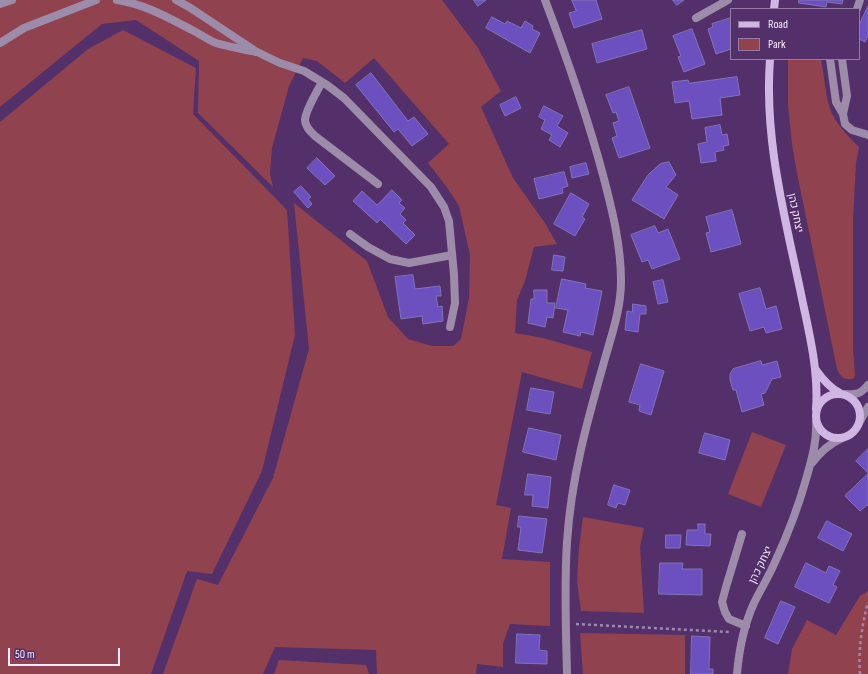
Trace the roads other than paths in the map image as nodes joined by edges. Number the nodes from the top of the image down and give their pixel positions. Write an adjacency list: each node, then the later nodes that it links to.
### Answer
1 (12, 0): 7 (street)
2 (96, 0): 9 (street)
3 (117, 0): 10 (street)
4 (176, 0): 10 (street)
5 (545, 0): 32 (street)
6 (728, 0): 8 (street)
7 (0, 4)
8 (696, 18)
9 (0, 43)
10 (257, 52): 14 (street)
11 (770, 60): 21 (street, יצחק כהן)
12 (830, 60): 15 (street)
13 (842, 60): 15 (street)
14 (322, 82): 17 (street); 19 (street)
15 (843, 114): 16 (street)
16 (868, 135)
17 (378, 184)
18 (350, 234): 19 (street)
19 (452, 255): 20 (street)
20 (450, 327)
21 (816, 370): 23 (street, יצחק כהן); 24 (street, יצחק כהן)
22 (868, 385): 23 (street)
23 (843, 394): 24 (street); 27 (street)
24 (816, 409): 26 (street)
25 (867, 409): 27 (street)
26 (816, 422): 28 (street); 29 (street, יצחק כהן)
27 (860, 423): 28 (street)
28 (842, 438): 29 (street, יצחק כהן)
29 (810, 466): 31 (street, יצחק כהן)
30 (742, 534): 31 (street)
31 (745, 629): 33 (street, יצחק כהן)
32 (567, 674)
33 (737, 674)

